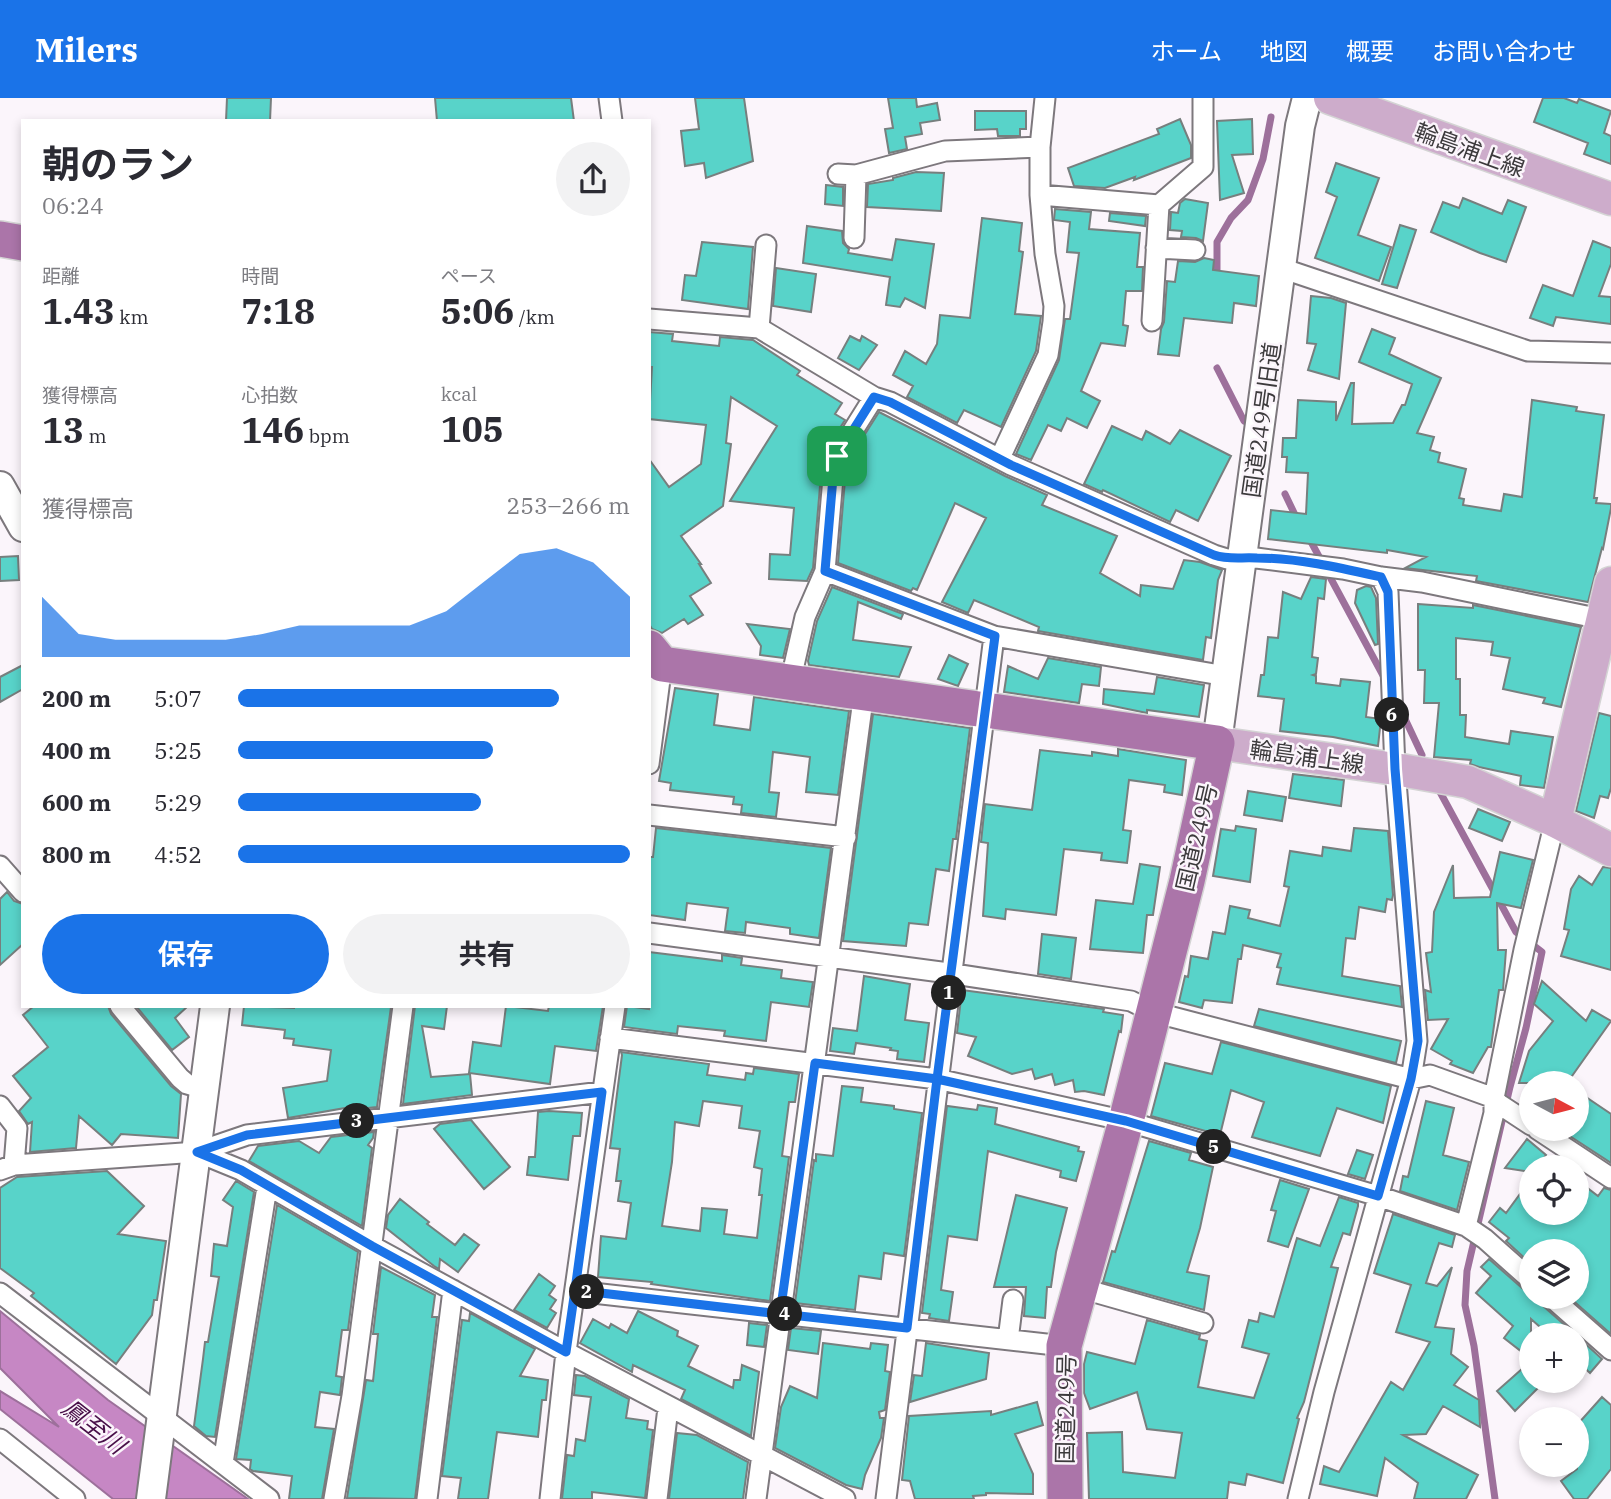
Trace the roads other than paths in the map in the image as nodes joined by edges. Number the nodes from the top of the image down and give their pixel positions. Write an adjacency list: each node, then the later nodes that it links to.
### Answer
1 (609, 98): 6 (street)
2 (1045, 98): 7 (street)
3 (1203, 98): 10 (street)
4 (1307, 98): 17 (street, 国道249号旧道)
5 (1330, 98): 9 (main road, 輪島浦上線)
6 (612, 119)
7 (1040, 147): 8 (street); 11 (street)
8 (1040, 195): 10 (street); 23 (street)
9 (1611, 199)
10 (1159, 205): 15 (street)
11 (854, 238)
12 (0, 239): 13 (highway)
13 (21, 243)
14 (766, 245): 20 (street)
15 (1156, 248): 16 (street); 19 (street)
16 (1195, 250)
17 (1281, 268): 21 (street); 26 (street, 国道249号旧道)
18 (651, 319): 20 (street)
19 (1152, 321)
20 (759, 328): 22 (street)
21 (1611, 353)
22 (874, 397): 23 (street); 27 (street)
23 (1000, 457): 26 (street)
24 (0, 486): 25 (street)
25 (21, 523)
26 (1243, 559): 28 (street); 32 (street, 国道249号旧道)
27 (825, 571): 30 (street); 33 (street)
28 (1381, 577): 29 (street); 38 (street)
29 (1607, 606): 40 (main road)
30 (995, 636): 32 (street); 35 (street)
31 (655, 656): 33 (highway); 36 (street)
32 (1226, 676): 37 (street, 国道249号旧道)
33 (790, 682): 34 (highway)
34 (864, 692): 35 (highway); 41 (street)
35 (986, 711): 37 (highway); 47 (street)
36 (651, 728)
37 (1217, 743): 38 (main road, 輪島浦上線); 52 (highway, 国道249号)
38 (1395, 769): 40 (main road, 輪島浦上線); 56 (street)
39 (651, 816): 41 (street)
40 (1555, 821): 42 (main road, 輪島浦上線); 59 (street)
41 (846, 837): 46 (street)
42 (1611, 850)
43 (0, 866): 44 (street)
44 (21, 890)
45 (651, 933): 46 (street)
46 (830, 958): 47 (street); 54 (street)
47 (952, 975): 52 (street); 55 (street)
48 (122, 1008): 57 (street)
49 (215, 1008): 57 (street)
50 (403, 1008): 61 (street)
51 (615, 1008): 53 (street)
52 (1153, 1012): 56 (street); 63 (highway, 国道249号)
53 (610, 1038): 54 (street); 58 (street)
54 (815, 1063): 55 (street); 79 (street)
55 (937, 1079): 63 (street); 81 (street)
56 (1411, 1079): 59 (street); 69 (street)
57 (204, 1089): 65 (street)
58 (602, 1092): 61 (street); 75 (street)
59 (1502, 1105): 62 (street); 70 (street)
60 (0, 1106): 66 (street)
61 (387, 1117): 65 (street); 71 (street)
62 (1519, 1117)
63 (1126, 1121): 69 (street); 73 (highway, 国道249号)
64 (1555, 1141): 67 (street)
65 (197, 1152): 66 (street); 68 (street); 87 (street)
66 (7, 1168)
67 (1611, 1178)
68 (267, 1187): 71 (street); 90 (street)
69 (1378, 1196): 70 (street); 91 (street)
70 (1473, 1230): 72 (street)
71 (372, 1246): 74 (street); 95 (street)
72 (1519, 1270)
73 (1080, 1288): 80 (street); 83 (highway, 国道249号)
74 (453, 1290): 85 (street); 96 (street)
75 (575, 1290): 79 (street); 85 (street)
76 (0, 1293): 87 (street)
77 (1013, 1300): 82 (street)
78 (1565, 1309): 84 (street)
79 (780, 1314): 81 (street); 89 (street)
80 (1203, 1323)
81 (907, 1328): 82 (street); 101 (street)
82 (1009, 1340): 83 (street)
83 (1064, 1346): 102 (highway, 国道249号)
84 (1611, 1350)
85 (566, 1352): 86 (street); 97 (street)
86 (668, 1408): 89 (street); 98 (street)
87 (162, 1418): 90 (street); 93 (street)
88 (0, 1439): 92 (street)
89 (761, 1455): 99 (street); 100 (street)
90 (223, 1463): 94 (street)
91 (1301, 1498)
92 (75, 1499)
93 (151, 1499)
94 (268, 1499)
95 (334, 1499)
96 (427, 1499)
97 (550, 1499)
98 (657, 1499)
99 (756, 1499)
100 (845, 1499)
101 (886, 1499)
102 (1065, 1499)

